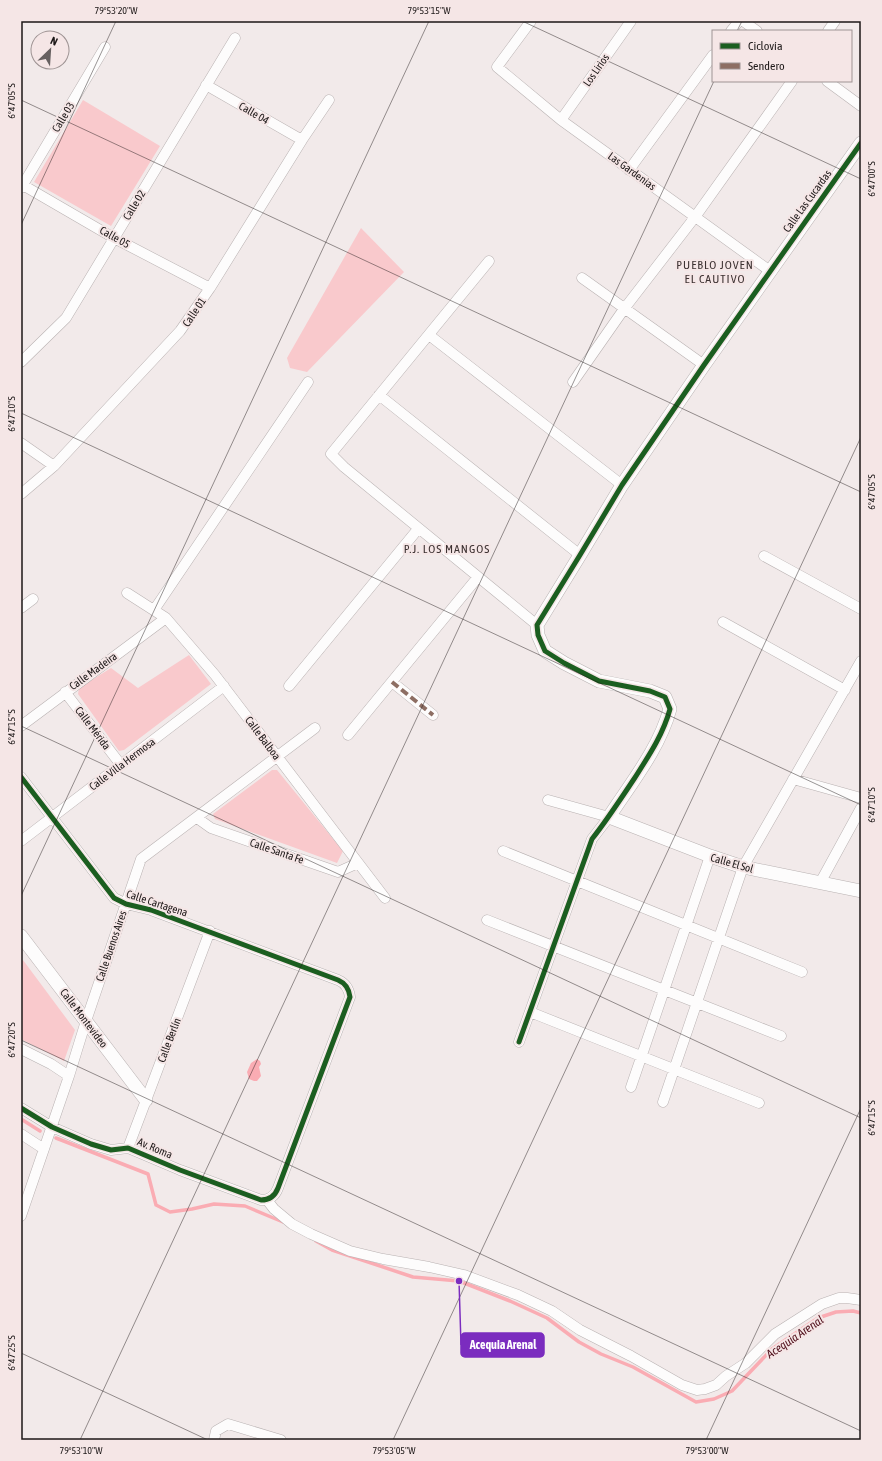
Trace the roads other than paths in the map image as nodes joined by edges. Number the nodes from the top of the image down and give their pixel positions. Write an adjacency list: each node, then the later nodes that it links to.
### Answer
1 (531, 21): 17 (street, Las Gardenias)
2 (631, 21): 17 (street, Los Lirios)
3 (739, 21): 6 (street)
4 (743, 21): 7 (street)
5 (836, 21): 8 (street)
6 (732, 30)
7 (756, 30)
8 (829, 30)
9 (235, 38): 14 (street, Calle 02)
10 (105, 47): 21 (street, Calle 03)
11 (712, 56): 20 (street)
12 (791, 82): 22 (street)
13 (828, 82): 16 (street)
14 (206, 85): 18 (street, Calle 04); 23 (street, Calle 02)
15 (329, 100): 18 (street, Calle 01)
16 (861, 106)
17 (561, 120): 20 (street, Las Gardenias)
18 (302, 140): 27 (street, Calle 01)
19 (861, 144): 25 (street, Calle Las Cucardas)
20 (629, 170): 22 (street, Las Gardenias)
21 (21, 186): 23 (street, Calle 05)
22 (695, 217): 25 (street, Las Gardenias); 28 (street)
23 (114, 238): 27 (street, Calle 05); 30 (street, Calle 02)
24 (489, 261): 29 (street)
25 (770, 271): 31 (street, Calle Las Cucardas)
26 (582, 278): 28 (street)
27 (210, 288): 36 (street, Calle 01)
28 (624, 309): 31 (street); 33 (street)
29 (429, 335): 34 (street); 37 (street)
30 (21, 362)
31 (704, 365): 37 (street, Calle Las Cucardas)
32 (308, 382): 47 (street)
33 (573, 382)
34 (379, 395): 39 (street); 40 (street)
35 (21, 443): 36 (street)
36 (54, 466): 38 (street, Calle 01)
37 (622, 484): 40 (street, Calle Las Cucardas)
38 (21, 494)
39 (418, 529): 42 (street); 54 (street)
40 (580, 555): 50 (street, Calle Las Cucardas)
41 (764, 556): 46 (street)
42 (478, 577): 50 (street); 52 (street)
43 (127, 593): 47 (street, Calle Balboa)
44 (33, 599): 45 (street)
45 (21, 608)
46 (861, 609)
47 (154, 610): 48 (street, Calle Balboa)
48 (166, 618): 53 (street, Calle Balboa); 56 (street, Calle Madeira)
49 (723, 622): 55 (street)
50 (537, 624): 70 (street)
51 (861, 661): 55 (street)
52 (392, 682): 57 (street); 60 (street)
53 (224, 686): 61 (street, Calle Balboa); 62 (street, Calle Villa Hermosa)
54 (290, 686)
55 (845, 690): 64 (street)
56 (65, 692): 58 (street, Calle Madeira); 62 (street, Calle Mérida)
57 (433, 715)
58 (21, 726)
59 (315, 728): 61 (street, Calle Buenos Aires)
60 (348, 735)
61 (278, 757): 69 (street, Calle Buenos Aires); 74 (street, Calle Balboa)
62 (121, 765): 68 (street, Calle Villa Hermosa)
63 (21, 777): 68 (street, Calle Cartagena)
64 (793, 779): 65 (street); 75 (street)
65 (861, 798)
66 (548, 800): 70 (street)
67 (861, 808): 77 (street)
68 (52, 818): 71 (street, Calle Villa Hermosa); 80 (street, Calle Cartagena)
69 (197, 818): 74 (street, Calle Santa Fe); 80 (street, Calle Buenos Aires)
70 (609, 818): 73 (street, Calle El Sol); 76 (street)
71 (21, 841)
72 (503, 851): 76 (street)
73 (710, 856): 75 (street, Calle El Sol); 82 (street)
74 (358, 863): 79 (street, Calle Balboa)
75 (743, 867): 77 (street, Calle El Sol); 85 (street)
76 (577, 881): 82 (street); 86 (street)
77 (820, 883): 78 (street, Calle El Sol)
78 (861, 891)
79 (385, 898)
80 (126, 904): 83 (street, Calle Cartagena); 91 (street, Calle Buenos Aires)
81 (487, 920): 86 (street)
82 (686, 925): 85 (street); 88 (street)
83 (210, 931): 99 (street, Calle Berlín); 107 (street, Calle Cartagena)
84 (21, 936): 91 (street, Calle Montevideo)
85 (719, 939): 87 (street); 89 (street)
86 (553, 946): 88 (street); 90 (street)
87 (802, 972)
88 (664, 989): 89 (street); 95 (street)
89 (698, 1002): 92 (street); 96 (street)
90 (530, 1012): 93 (street); 95 (street)
91 (86, 1021): 97 (street, Calle Buenos Aires); 99 (street, Calle Montevideo)
92 (780, 1036)
93 (519, 1042)
94 (21, 1049): 97 (street)
95 (641, 1057): 96 (street); 98 (street)
96 (674, 1069): 100 (street); 101 (street)
97 (69, 1076): 103 (street, Calle Buenos Aires)
98 (631, 1086)
99 (146, 1100): 106 (street, Calle Berlín)
100 (663, 1102)
101 (759, 1103)
102 (21, 1108): 103 (street, Av. Roma)
103 (52, 1127): 105 (street, Calle Buenos Aires); 106 (street, Av. Roma)
104 (21, 1134): 105 (street)
105 (44, 1148): 108 (street, Calle Buenos Aires)
106 (128, 1148): 107 (street, Av. Roma)
107 (264, 1200): 109 (street)
108 (21, 1214)
109 (861, 1300)
110 (215, 1435): 111 (street)
111 (281, 1440)

